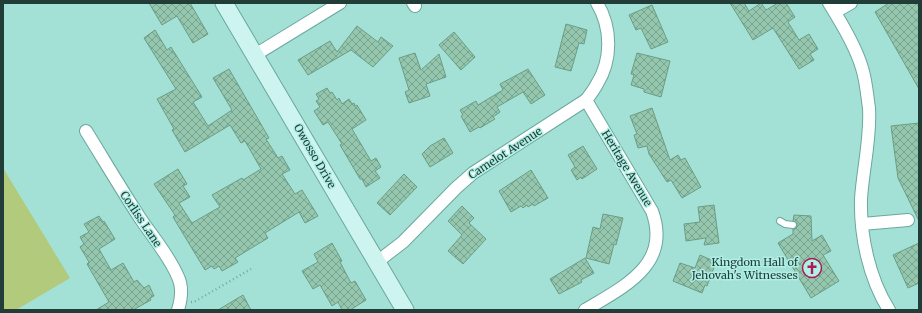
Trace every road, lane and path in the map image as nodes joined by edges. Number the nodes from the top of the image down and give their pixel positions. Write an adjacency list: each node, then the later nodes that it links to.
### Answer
1 (224, 3): 6 (street, Owosso Drive)
2 (340, 3): 6 (street)
3 (597, 3): 7 (street)
4 (851, 3): 5 (street)
5 (832, 8): 11 (street)
6 (255, 55): 13 (street, Owosso Drive)
7 (586, 100): 13 (street, Camelot Avenue); 17 (street, Heritage Avenue)
8 (86, 131): 15 (street, Corliss Lane)
9 (908, 220): 11 (street)
10 (780, 222): 12 (lane)
11 (862, 224): 18 (street)
12 (793, 225)
13 (377, 262): 16 (street, Owosso Drive)
14 (250, 269): 15 (path)
15 (179, 306)
16 (405, 310)
17 (585, 310)
18 (889, 310)

